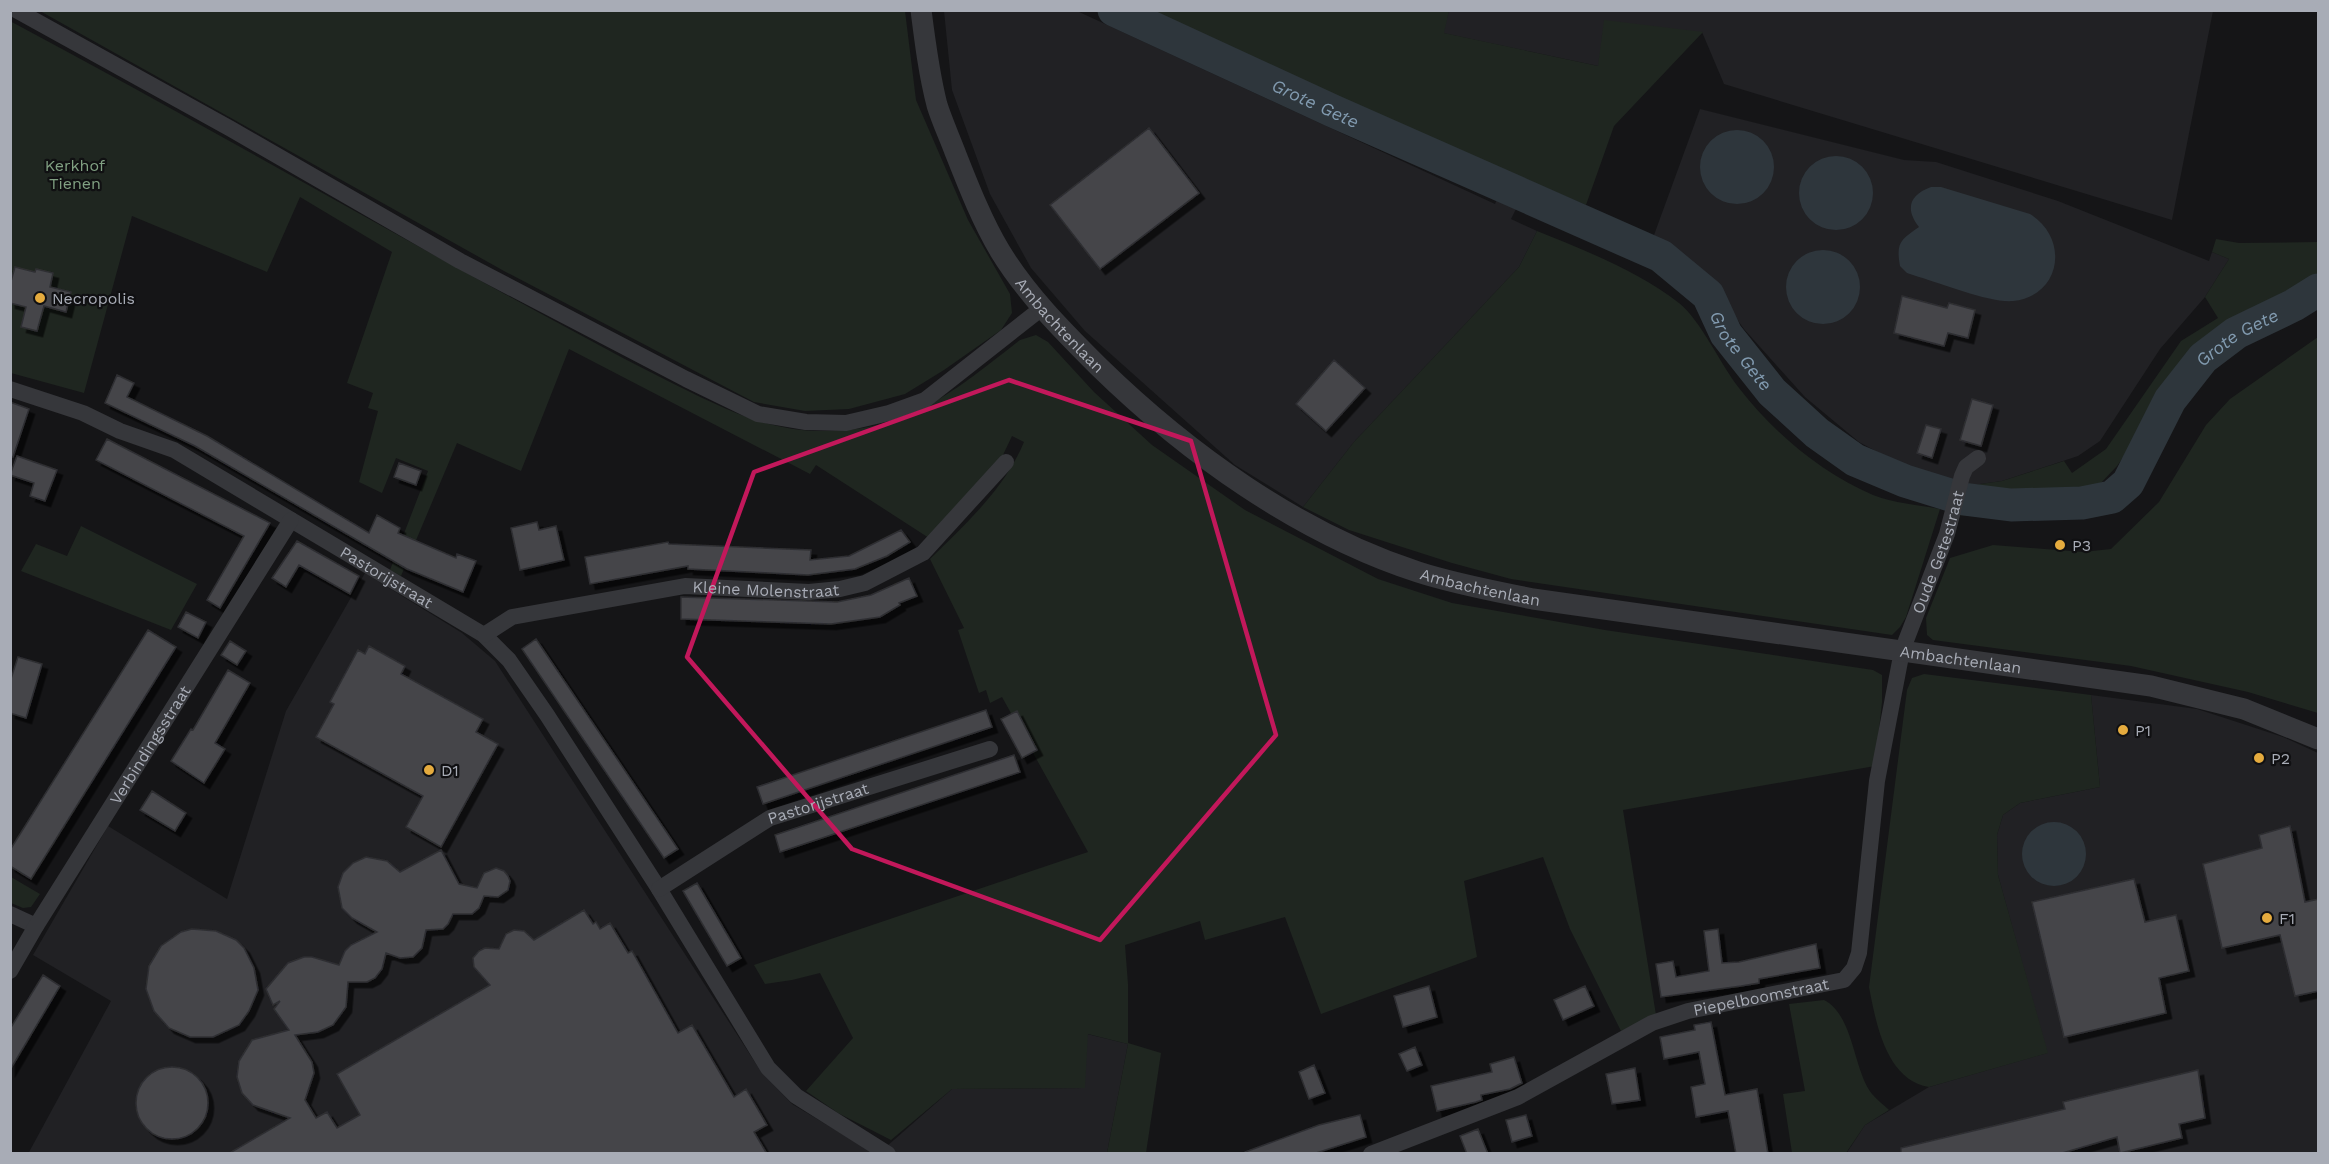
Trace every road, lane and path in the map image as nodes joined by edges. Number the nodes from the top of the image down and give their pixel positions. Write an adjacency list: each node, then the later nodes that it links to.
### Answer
1 (16, 10): 3 (street)
2 (921, 10): 3 (street, Ambachtenlaan)
3 (1042, 308): 9 (street, Ambachtenlaan)
4 (10, 389): 7 (street, Pastorijstraat)
5 (1978, 458): 9 (street, Oude Getestraat)
6 (1006, 462): 8 (street, Kleine Molenstraat)
7 (291, 519): 8 (street, Pastorijstraat); 14 (street, Verbindingsstraat)
8 (484, 635): 12 (street, Pastorijstraat)
9 (1902, 651): 10 (street, Ambachtenlaan); 17 (street, Piepelboomstraat)
10 (2319, 739)
11 (990, 749): 12 (street, Pastorijstraat)
12 (659, 889): 16 (street, Pastorijstraat)
13 (10, 914): 14 (street)
14 (36, 926): 15 (street, Verbindingsstraat)
15 (10, 971)
16 (888, 1154)
17 (1371, 1154)

